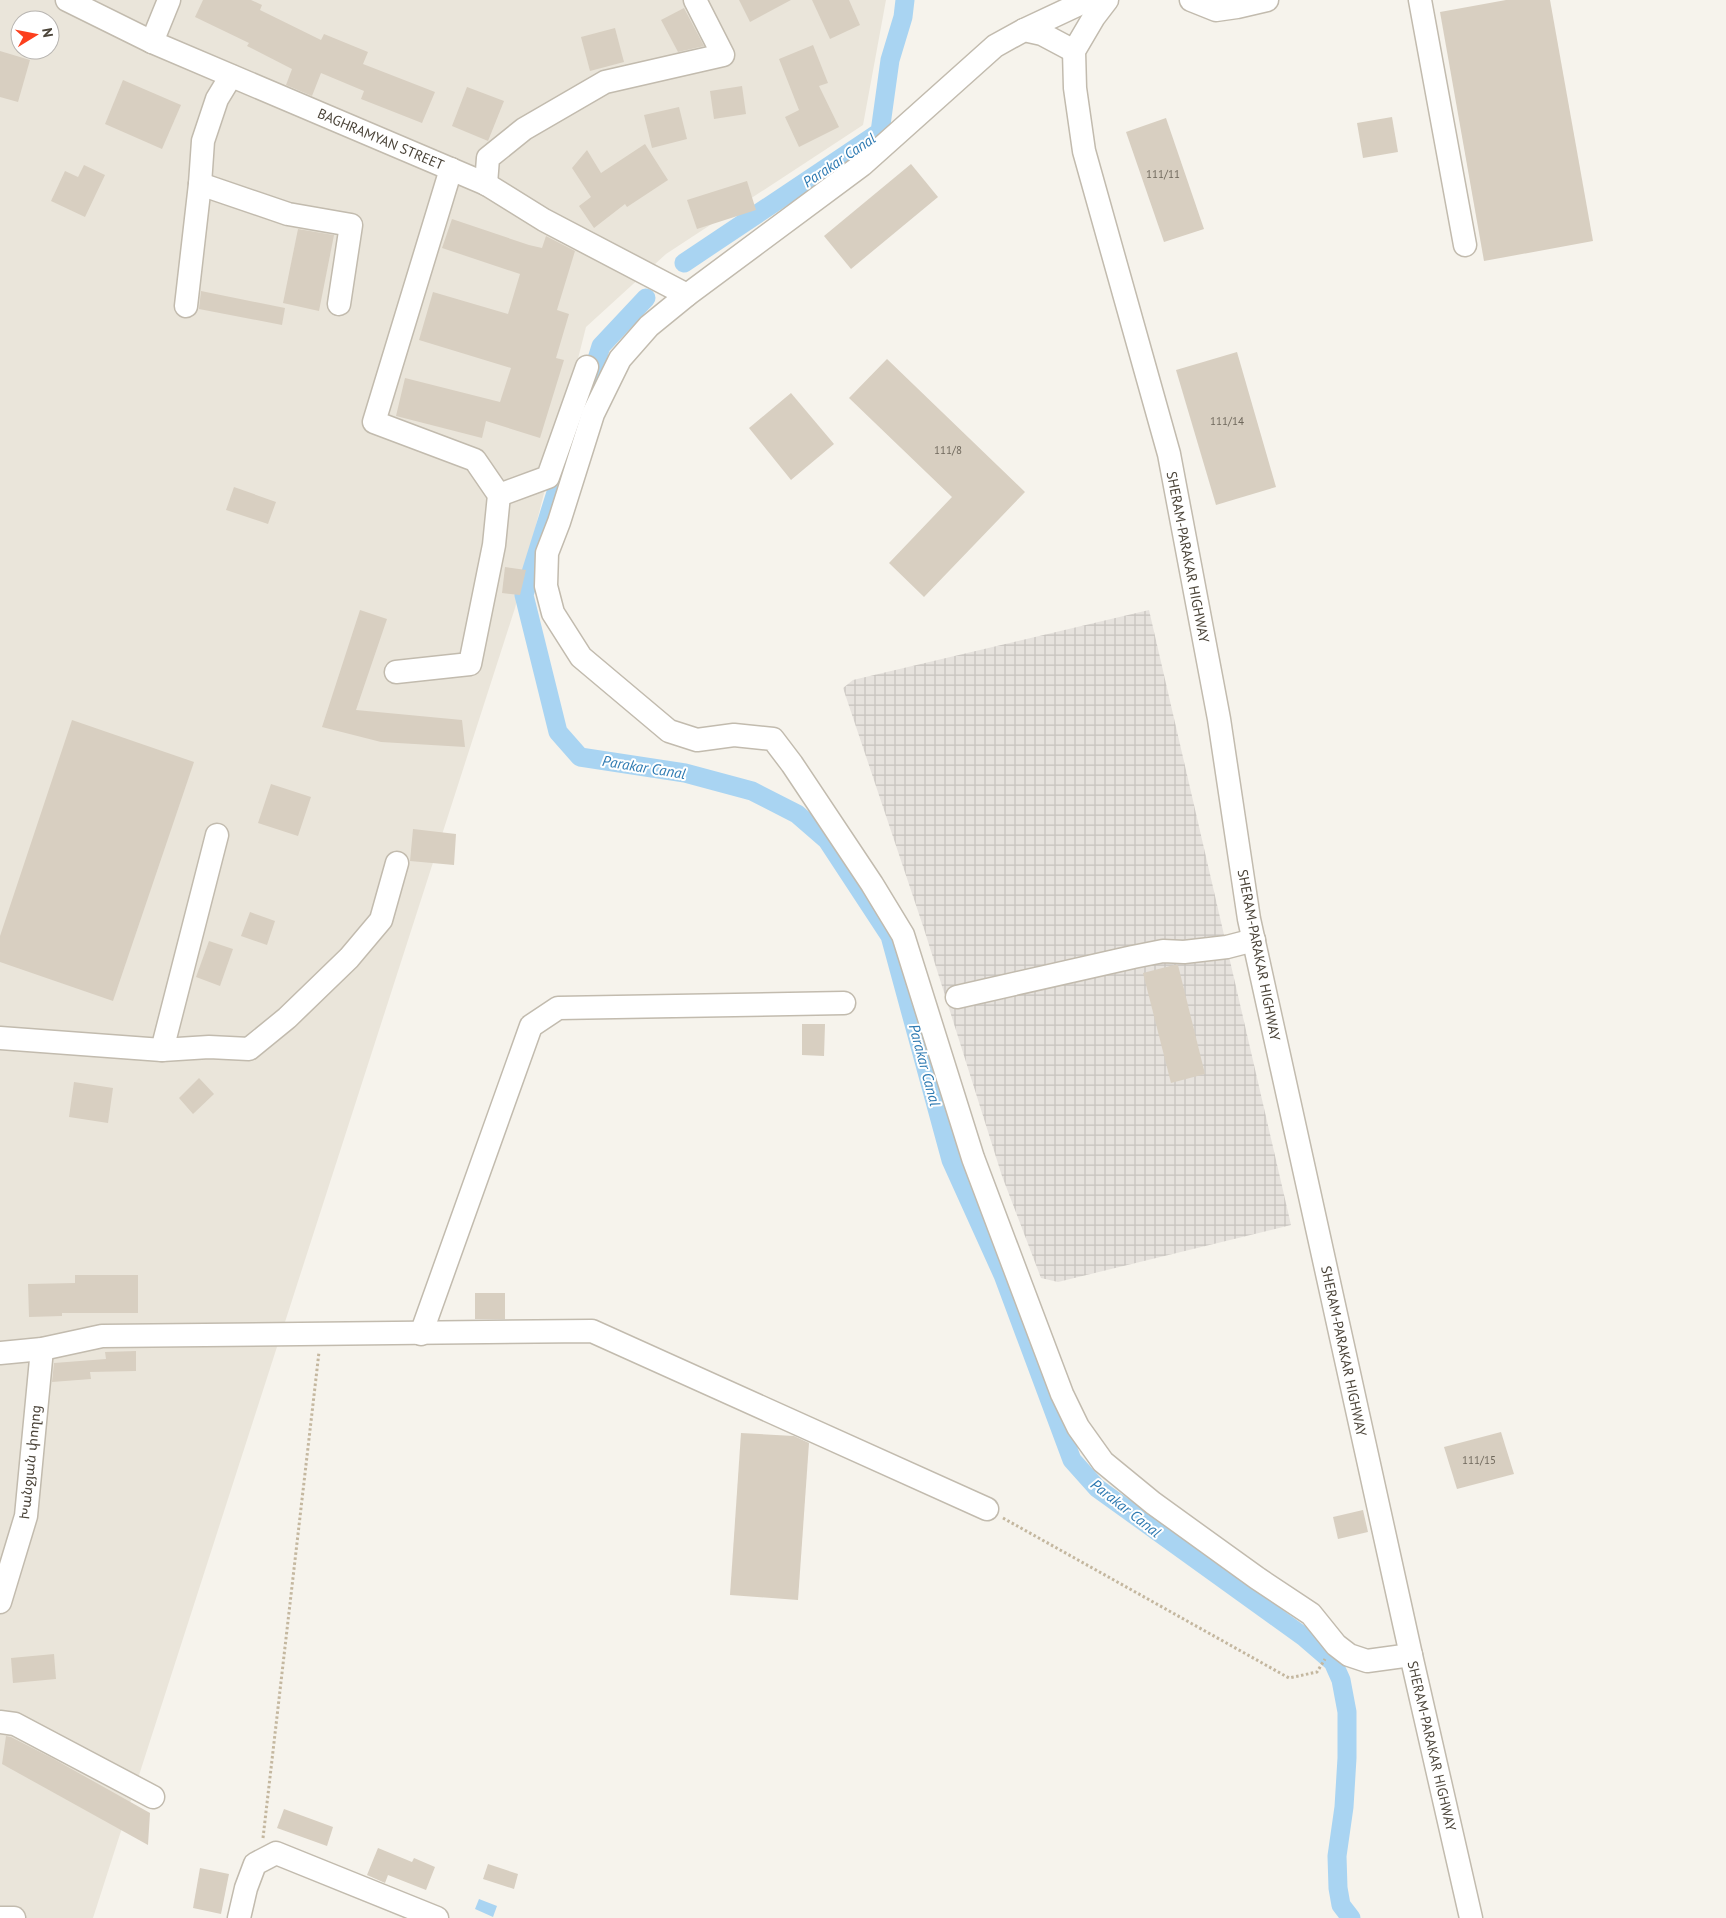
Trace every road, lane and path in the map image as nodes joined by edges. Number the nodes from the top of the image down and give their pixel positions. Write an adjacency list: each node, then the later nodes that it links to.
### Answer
1 (67, 0): 10 (street, BAGHRAMYAN STREET)
2 (169, 0): 10 (street)
3 (695, 0): 15 (street)
4 (1088, 0): 9 (street)
5 (1107, 0): 11 (street)
6 (1191, 0): 7 (street)
7 (1267, 0)
8 (1420, 0): 16 (street)
9 (1024, 30): 11 (street); 17 (street)
10 (152, 42): 12 (street, BAGHRAMYAN STREET)
11 (1074, 51): 25 (street, SHERAM-PARAKAR HIGHWAY)
12 (231, 76): 13 (street, BAGHRAMYAN STREET); 14 (street)
13 (451, 169): 15 (street, BAGHRAMYAN STREET); 21 (street)
14 (200, 184): 18 (street); 19 (street)
15 (486, 184): 17 (street, BAGHRAMYAN STREET)
16 (1465, 245)
17 (687, 295): 36 (street)
18 (339, 304)
19 (186, 306)
20 (587, 368): 21 (street)
21 (499, 494): 22 (street)
22 (396, 672)
23 (218, 836): 29 (street)
24 (397, 862): 29 (street)
25 (1254, 940): 26 (street); 36 (street, SHERAM-PARAKAR HIGHWAY)
26 (957, 997)
27 (844, 1003): 31 (street)
28 (0, 1038): 29 (street)
29 (162, 1050)
30 (321, 1334): 31 (street); 32 (street); 40 (path)
31 (421, 1334): 34 (street)
32 (42, 1349): 33 (street); 35 (street, Խանջյան փողոց)
33 (0, 1353)
34 (987, 1509): 37 (path)
35 (0, 1602)
36 (1411, 1655): 45 (street, SHERAM-PARAKAR HIGHWAY)
37 (1317, 1672)
38 (0, 1722): 39 (street)
39 (153, 1796)
40 (261, 1861): 43 (street); 44 (street)
41 (0, 1918): 42 (street)
42 (14, 1918)
43 (239, 1918)
44 (436, 1918)
45 (1471, 1918)

